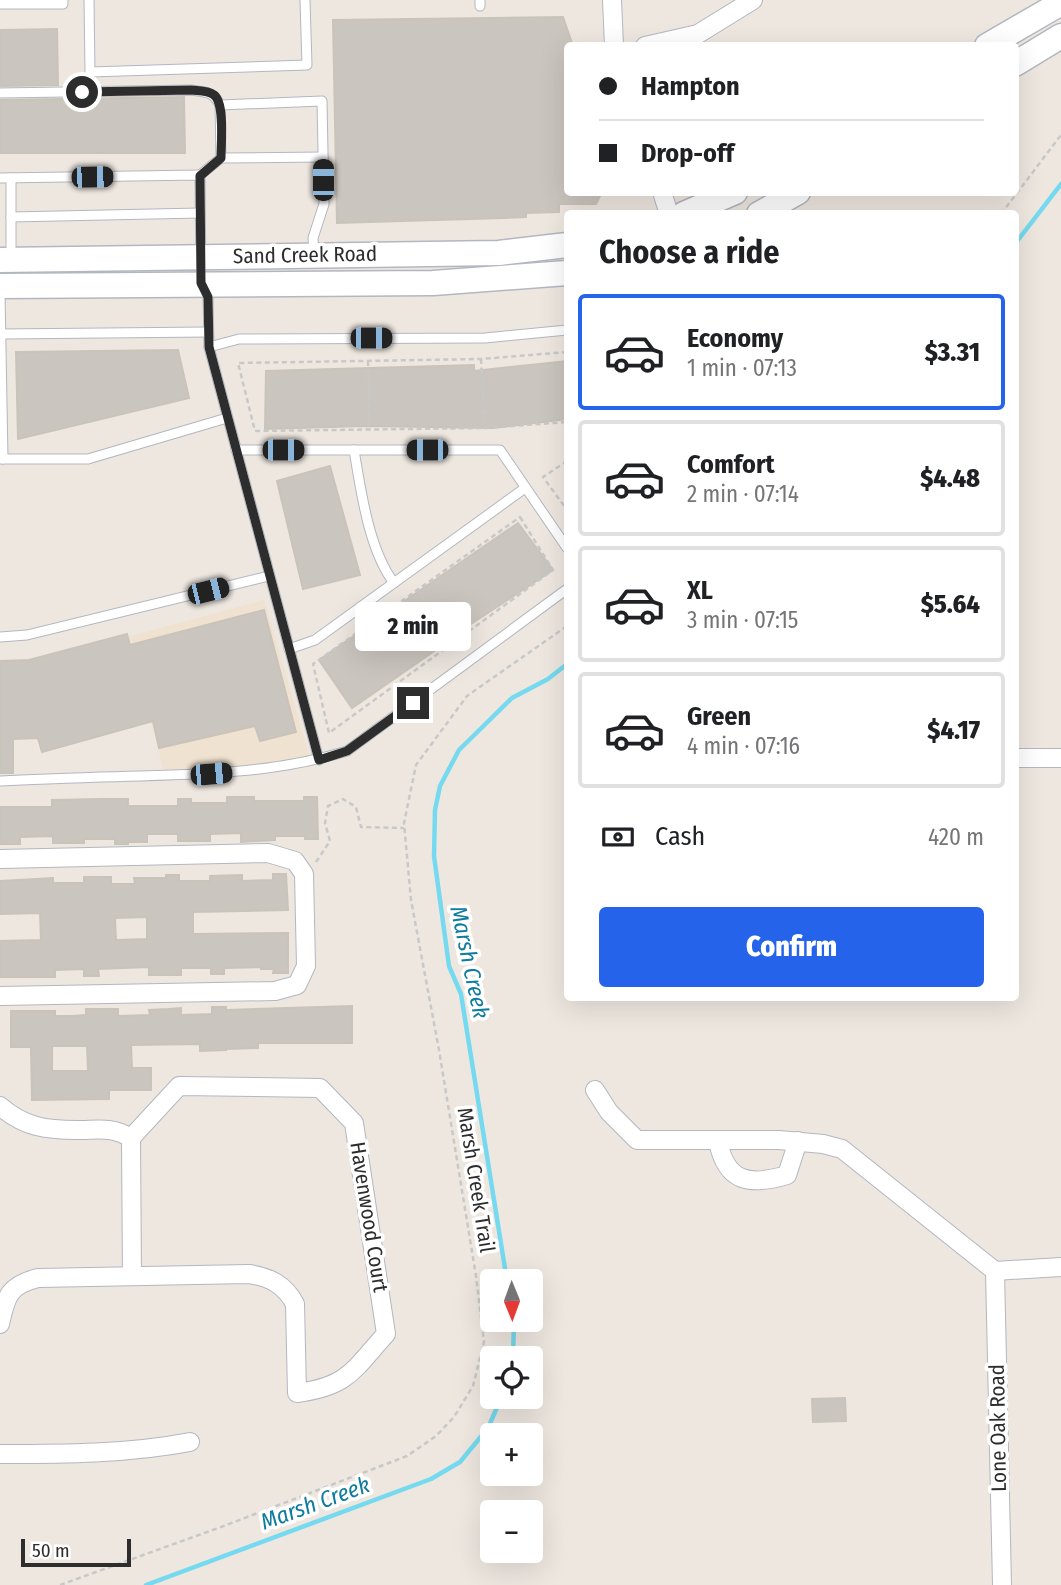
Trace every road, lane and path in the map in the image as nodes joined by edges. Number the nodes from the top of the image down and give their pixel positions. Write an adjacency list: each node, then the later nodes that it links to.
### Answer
1 (63, 0): 7 (lane)
2 (89, 0): 3 (lane)
3 (305, 0)
4 (612, 0): 9 (street)
5 (753, 0): 10 (street)
6 (1061, 3): 11 (main road)
7 (0, 4)
8 (1061, 36): 12 (main road)
9 (614, 42)
10 (661, 42)
11 (994, 42)
12 (1019, 62)
13 (0, 93): 14 (lane)
14 (220, 105): 16 (lane); 17 (lane)
15 (1061, 135): 21 (path)
16 (323, 157): 17 (lane); 31 (lane)
17 (221, 158): 18 (lane)
18 (200, 176): 20 (lane); 28 (lane)
19 (0, 178): 20 (lane)
20 (11, 178): 29 (lane)
21 (1019, 190)
22 (726, 196): 25 (main road)
23 (791, 196): 26 (main road)
24 (1015, 196): 27 (path)
25 (693, 210)
26 (766, 210)
27 (1004, 210)
28 (200, 213): 29 (lane); 32 (lane)
29 (11, 217): 33 (lane)
30 (564, 245): 31 (main road, Sand Creek Road)
31 (314, 255): 32 (main road, Sand Creek Road)
32 (200, 256): 33 (main road, Sand Creek Road); 35 (lane)
33 (6, 260)
34 (564, 273): 35 (main road, Sand Creek Road)
35 (201, 283): 36 (main road, Sand Creek Road); 40 (lane)
36 (0, 286)
37 (0, 292): 38 (lane)
38 (0, 322): 41 (lane)
39 (564, 330): 42 (lane)
40 (208, 332): 41 (lane); 42 (lane)
41 (1, 334): 46 (lane)
42 (209, 347): 47 (lane)
43 (564, 352): 44 (path)
44 (481, 359): 45 (path); 49 (path)
45 (368, 361): 50 (path); 50 (path)
46 (1, 417): 53 (lane)
47 (227, 418): 51 (lane); 53 (lane)
48 (564, 422): 49 (path)
49 (485, 428): 50 (path)
50 (369, 430)
51 (236, 450): 52 (lane); 58 (lane)
52 (354, 450): 55 (lane); 59 (lane)
53 (1, 460)
54 (564, 463): 56 (path)
55 (525, 488): 57 (lane); 59 (lane)
56 (564, 506)
57 (564, 544)
58 (269, 576): 63 (lane); 65 (lane)
59 (394, 583): 65 (lane)
60 (417, 590): 64 (path); 64 (path); 64 (path)
61 (564, 591): 68 (lane)
62 (564, 628): 70 (path, Marsh Creek Trail)
63 (0, 637)
64 (455, 641)
65 (289, 649): 68 (lane)
66 (1019, 758): 67 (street)
67 (1061, 758)
68 (319, 760): 69 (lane)
69 (0, 781)
70 (404, 828): 72 (path); 85 (path, Marsh Creek Trail)
71 (0, 859): 72 (street)
72 (304, 874): 73 (street)
73 (0, 996)
74 (595, 1090): 77 (street)
75 (0, 1106): 76 (street)
76 (131, 1138): 81 (street); 81 (street, Havenwood Court)
77 (718, 1141): 78 (street); 78 (street)
78 (798, 1141): 80 (street)
79 (1061, 1267): 80 (street)
80 (995, 1271): 86 (street, Lone Oak Road)
81 (132, 1275): 82 (street, Havenwood Court)
82 (0, 1324)
83 (190, 1442): 84 (street)
84 (0, 1454)
85 (60, 1585)
86 (1002, 1585)

